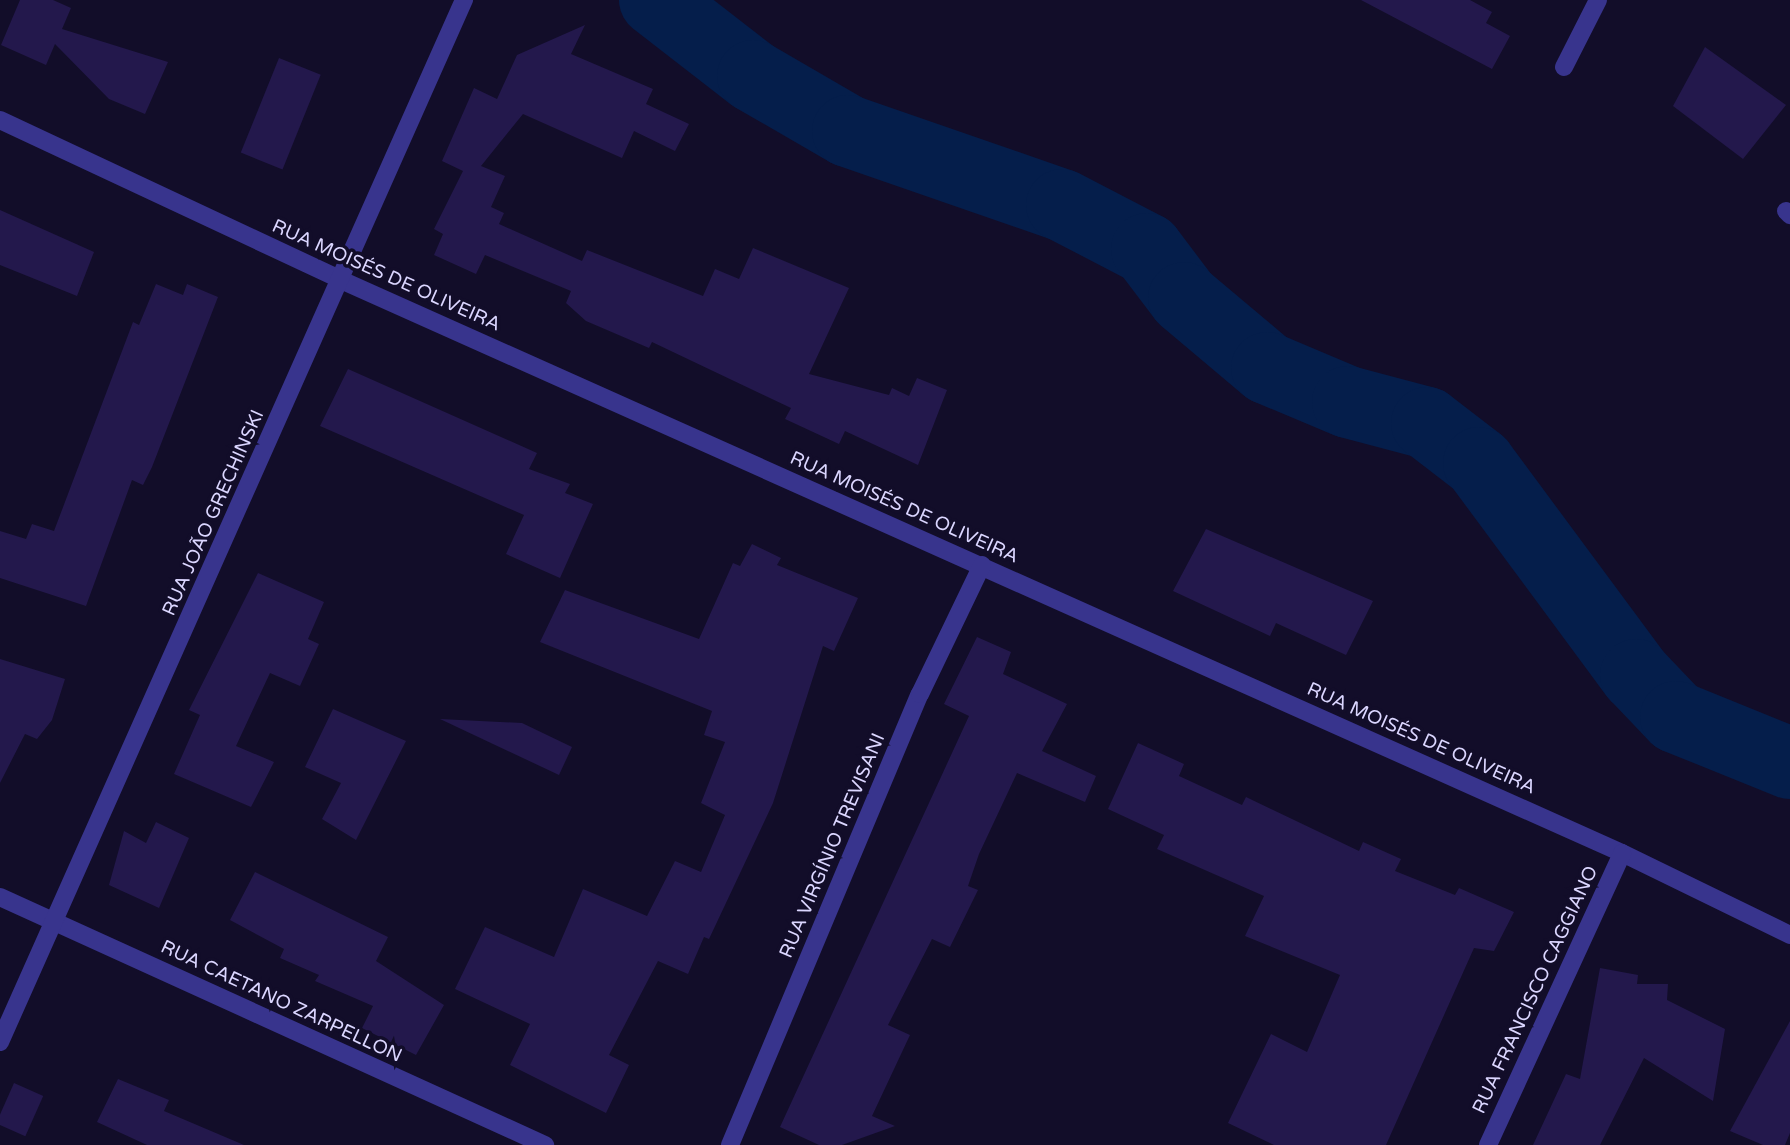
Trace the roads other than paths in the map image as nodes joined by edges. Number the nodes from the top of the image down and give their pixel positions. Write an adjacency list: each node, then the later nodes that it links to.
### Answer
1 (464, 0): 5 (street, RUA JOÃO GRECHINSKI)
2 (1598, 0): 3 (street)
3 (1564, 67)
4 (0, 120): 5 (street, RUA MOISÉS DE OLIVEIRA)
5 (341, 280): 6 (street, RUA MOISÉS DE OLIVEIRA); 9 (street, RUA JOÃO GRECHINSKI)
6 (982, 565): 7 (street, RUA MOISÉS DE OLIVEIRA); 13 (street, RUA VIRGÍNIO TREVISANI)
7 (1622, 853): 10 (street, RUA MOISÉS DE OLIVEIRA); 14 (street, RUA FRANCISCO CAGGIANO)
8 (0, 897): 9 (street, RUA CAETANO ZARPELLON)
9 (55, 922): 11 (street, RUA JOÃO GRECHINSKI); 12 (street, RUA CAETANO ZARPELLON)
10 (1790, 935)
11 (0, 1042)
12 (544, 1145)
13 (730, 1145)
14 (1488, 1145)

